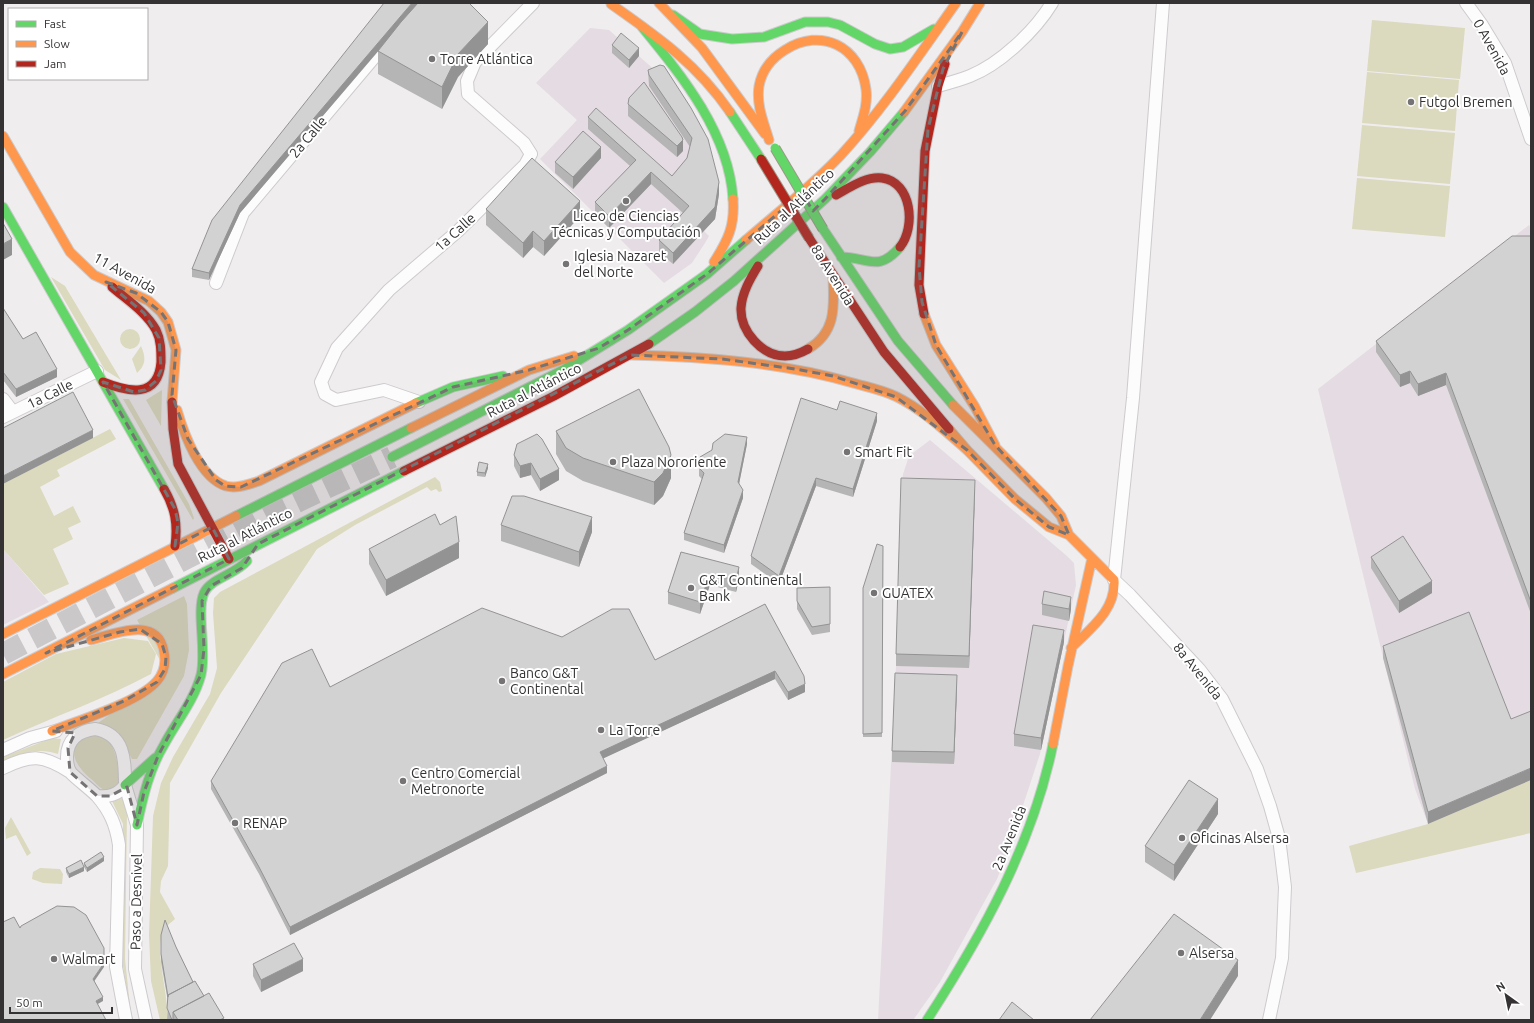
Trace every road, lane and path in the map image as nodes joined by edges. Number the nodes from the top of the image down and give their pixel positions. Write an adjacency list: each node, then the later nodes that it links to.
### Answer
1 (533, 3): 34 (street, 1a Calle)
2 (659, 3): 9 (main road, 8a Avenida)
3 (956, 3): 10 (main road, Ruta al Atlántico)
4 (980, 3): 12 (main road, Ruta al Atlántico)
5 (1052, 3): 14 (street)
6 (1163, 3): 45 (street)
7 (1466, 3): 17 (street, 0 Avenida)
8 (610, 4): 11 (main road, 8a Avenida)
9 (673, 15): 10 (main road); 18 (main road, 8a Avenida)
10 (943, 23): 16 (main road, Ruta al Atlántico)
11 (642, 27): 23 (main road); 24 (main road, 8a Avenida, bridge)
12 (962, 32): 14 (main road); 19 (main road, Ruta al Atlántico)
13 (394, 34): 26 (street, 2a Calle)
14 (938, 86): 36 (main road)
15 (3, 136): 25 (main road, 11 Avenida)
16 (857, 137): 18 (main road); 23 (main road, Ruta al Atlántico)
17 (1531, 139)
18 (769, 140): 22 (main road, 8a Avenida, bridge)
19 (825, 199): 21 (main road, Ruta al Atlántico); 22 (main road)
20 (3, 207): 30 (main road)
21 (765, 252): 24 (main road); 28 (main road, Ruta al Atlántico)
22 (841, 257): 36 (main road, 8a Avenida)
23 (707, 274): 27 (main road, Ruta al Atlántico)
24 (833, 277): 37 (main road, 8a Avenida)
25 (106, 282): 31 (main road); 32 (main road, 11 Avenida)
26 (216, 283)
27 (599, 348): 29 (main road, Ruta al Atlántico); 38 (main road, Ruta al Atlántico)
28 (630, 355): 37 (main road); 41 (main road, Ruta al Atlántico)
29 (529, 370): 34 (main road); 39 (main road, Ruta al Atlántico)
30 (97, 371): 31 (main road); 35 (street, 1a Calle)
31 (103, 382): 42 (main road)
32 (172, 395): 34 (main road); 39 (main road, 11 Avenida)
33 (3, 399): 35 (street)
34 (418, 402)
35 (8, 415)
36 (995, 445): 40 (main road, 8a Avenida)
37 (967, 450): 40 (main road, 8a Avenida)
38 (392, 457)
39 (212, 527): 42 (main road, Ruta al Atlántico); 44 (main road, 11 Avenida)
40 (1069, 535): 43 (main road, 8a Avenida)
41 (258, 544): 44 (main road, Ruta al Atlántico); 54 (main road)
42 (175, 546): 46 (main road, Ruta al Atlántico)
43 (1092, 558): 45 (main road, 8a Avenida); 47 (main road, 2a Avenida)
44 (228, 559): 48 (main road, Ruta al Atlántico)
45 (1114, 580): 47 (main road); 63 (street, 8a Avenida)
46 (3, 634)
47 (1071, 648): 62 (main road, 2a Avenida)
48 (46, 653): 49 (main road, Ruta al Atlántico); 50 (main road)
49 (3, 674)
50 (98, 712): 51 (main road); 52 (main road)
51 (52, 731): 52 (street); 53 (street)
52 (81, 733): 56 (street); 57 (street)
53 (3, 750)
54 (158, 756): 57 (main road); 59 (main road)
55 (3, 768): 56 (street)
56 (70, 772): 58 (street)
57 (125, 785): 58 (street); 59 (street, Paso a Desnivel)
58 (98, 796): 60 (street, Paso a Desnivel)
59 (137, 825): 61 (street, Paso a Desnivel)
60 (126, 1020)
61 (146, 1020)
62 (927, 1020)
63 (1269, 1020)

